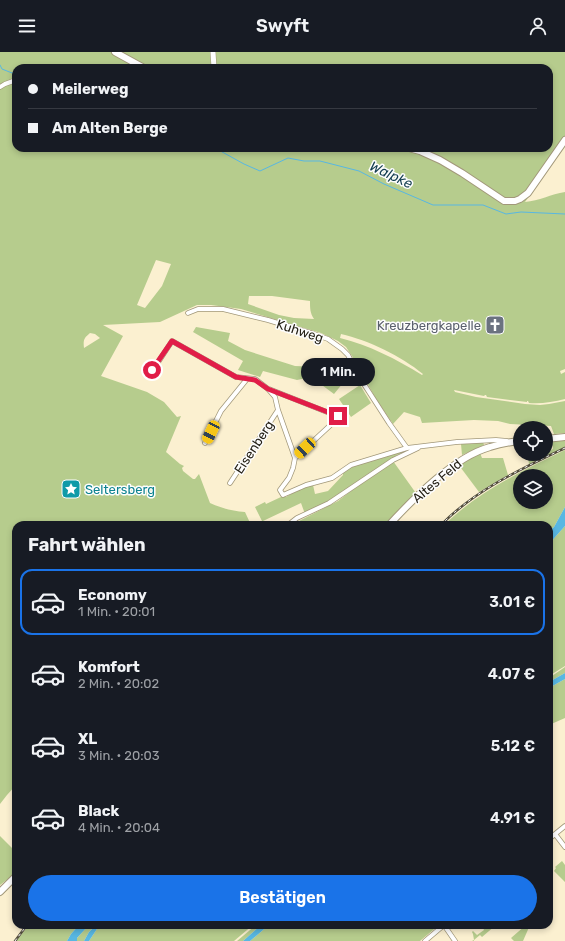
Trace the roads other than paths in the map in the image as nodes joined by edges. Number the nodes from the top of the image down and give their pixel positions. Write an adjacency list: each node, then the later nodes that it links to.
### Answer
1 (115, 52): 3 (main road)
2 (213, 52): 4 (street)
3 (137, 64)
4 (214, 64)
5 (12, 81): 6 (street)
6 (0, 87)
7 (565, 140): 8 (main road)
8 (422, 152)
9 (188, 313): 20 (street, Kuhweg)
10 (152, 370): 11 (street)
11 (247, 379): 12 (street); 17 (street)
12 (268, 389): 13 (street); 21 (street)
13 (278, 410): 21 (street); 22 (street, Eisenberg)
14 (565, 437): 15 (main road)
15 (553, 438)
16 (513, 441): 18 (main road, Altes Feld)
17 (205, 443)
18 (488, 444): 19 (street); 24 (main road, Altes Feld)
19 (424, 445): 20 (street); 23 (street)
20 (407, 448): 21 (street)
21 (295, 458)
22 (230, 483)
23 (293, 521)
24 (393, 521)
25 (565, 826): 26 (street)
26 (555, 834): 27 (street)
27 (565, 847)
28 (12, 880): 29 (main road)
29 (0, 892)
30 (439, 929): 32 (street)
31 (447, 929): 33 (street)
32 (425, 941)
33 (455, 941)

